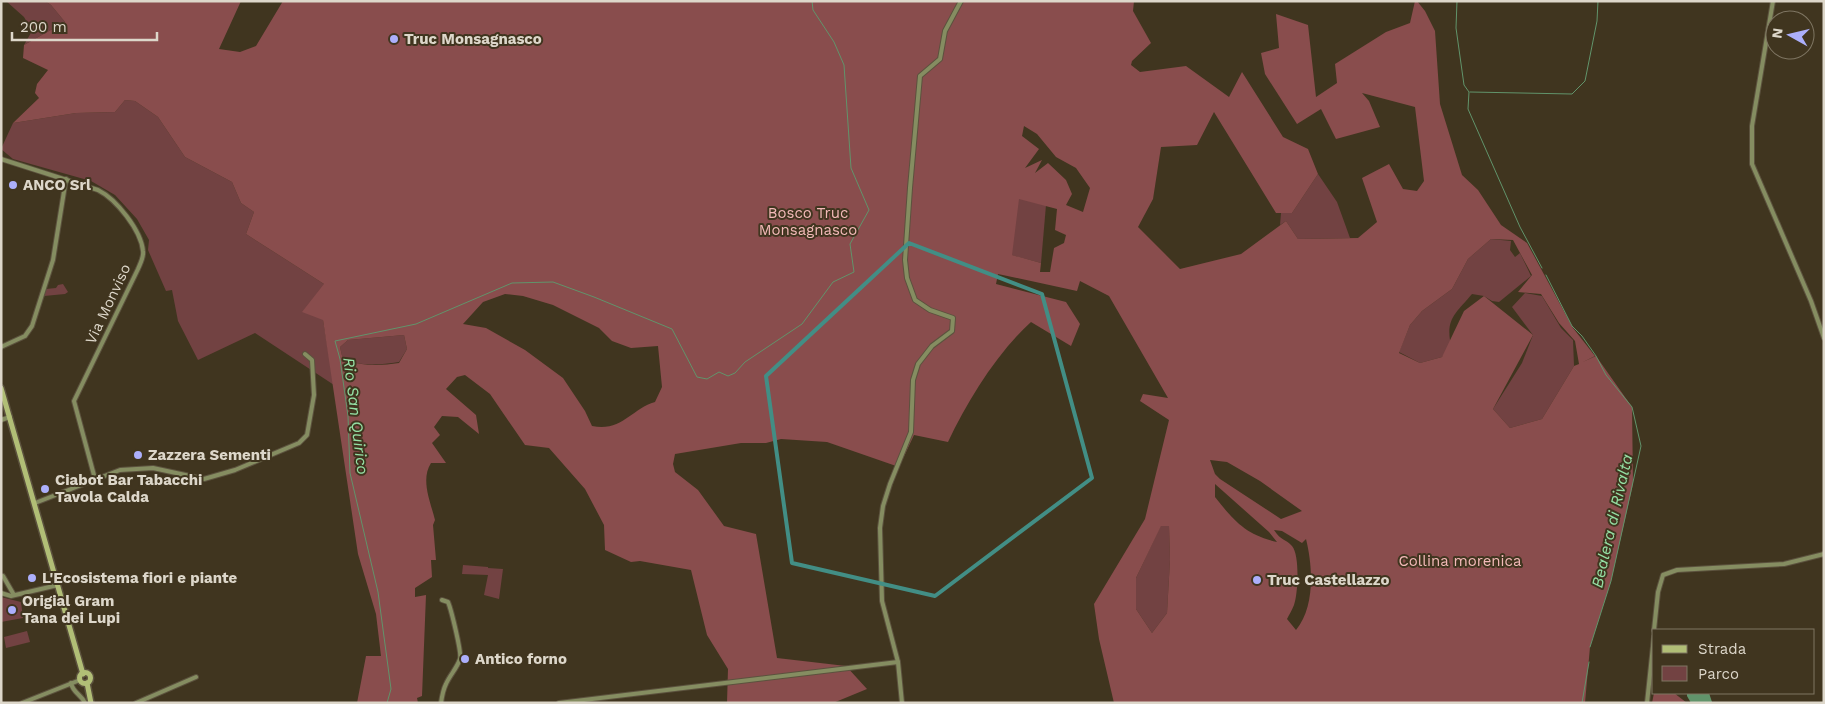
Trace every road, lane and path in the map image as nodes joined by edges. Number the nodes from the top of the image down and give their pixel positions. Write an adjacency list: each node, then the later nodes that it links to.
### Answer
1 (961, 1): 21 (street)
2 (1773, 1): 5 (street)
3 (1, 159): 4 (street, Via Monviso)
4 (66, 179): 6 (street); 11 (street, Via Monviso)
5 (1824, 338)
6 (1, 347)
7 (305, 354): 11 (street)
8 (1, 388): 9 (street)
9 (10, 417): 10 (street); 12 (street)
10 (1, 420)
11 (95, 479): 12 (street)
12 (35, 503): 15 (street)
13 (1824, 554): 19 (street)
14 (3, 576): 17 (street)
15 (58, 585): 17 (street); 22 (street)
16 (1, 593): 17 (street)
17 (14, 596)
18 (442, 600): 32 (street)
19 (1654, 629)
20 (1652, 656): 35 (street)
21 (898, 662): 27 (street); 34 (street)
22 (83, 674): 24 (street); 25 (street)
23 (196, 678): 31 (street)
24 (80, 680): 25 (street); 26 (street)
25 (87, 683): 30 (street)
26 (71, 684): 28 (street); 29 (street)
27 (571, 702): 33 (street)
28 (22, 703)
29 (85, 703)
30 (91, 703)
31 (136, 703)
32 (441, 703)
33 (559, 703)
34 (902, 703)
35 (1647, 703)

